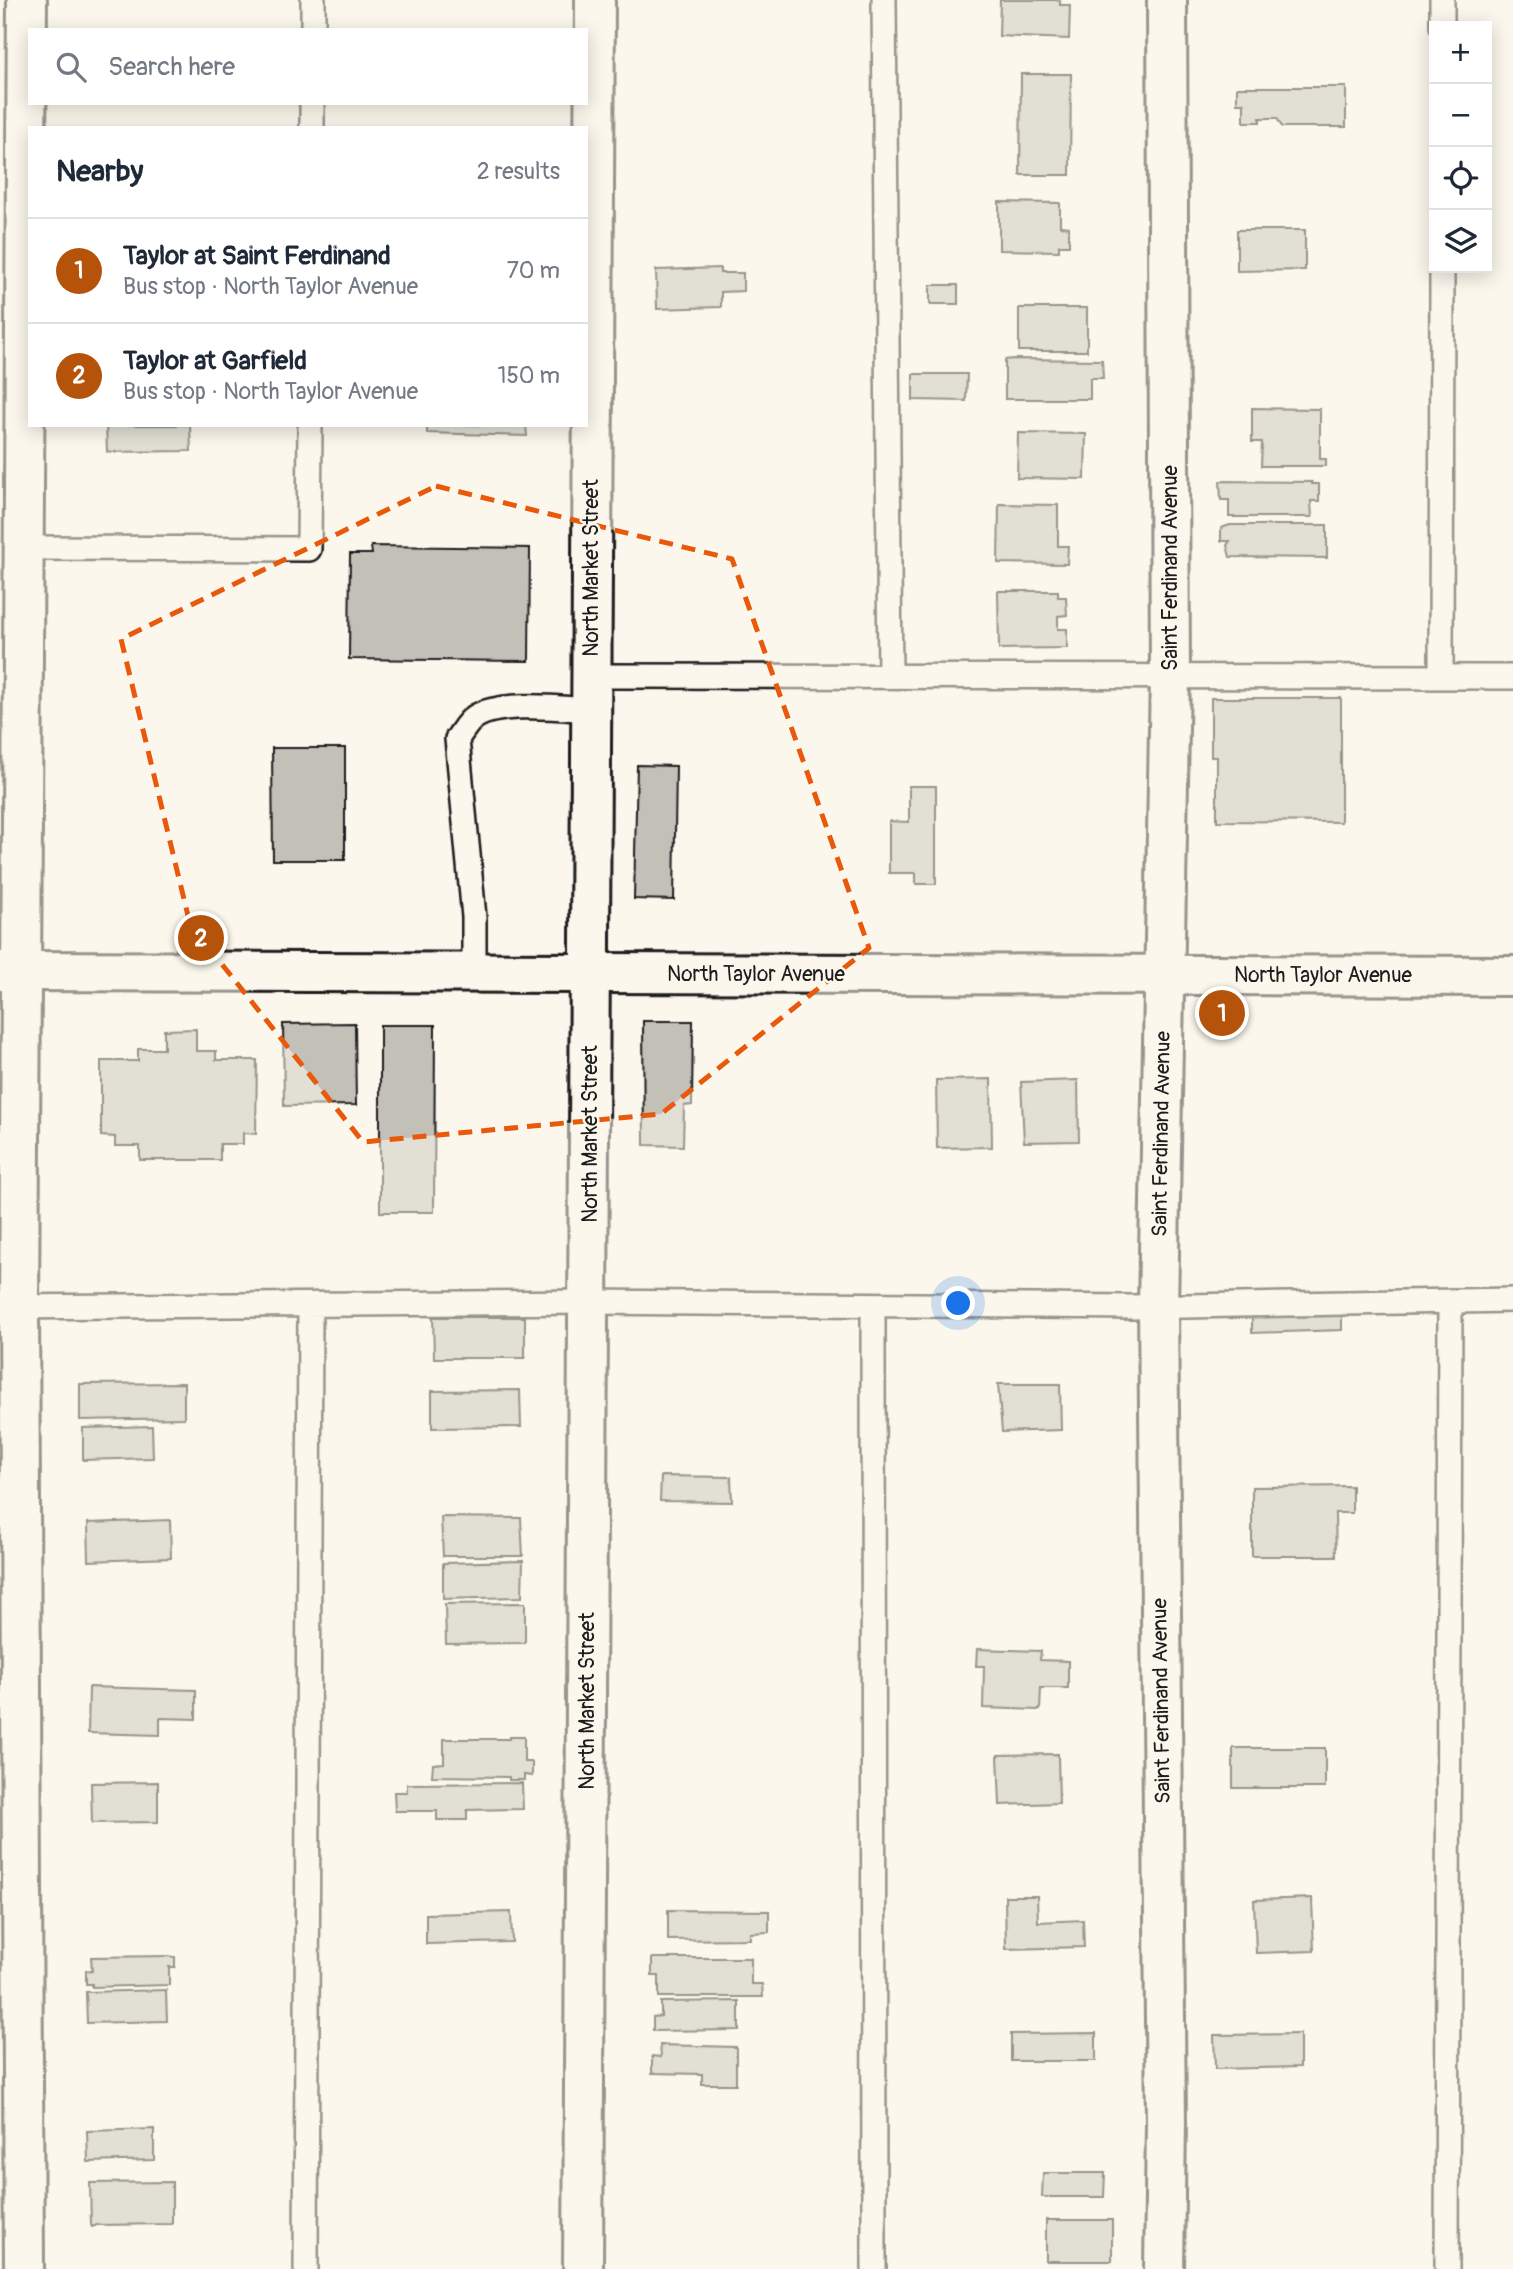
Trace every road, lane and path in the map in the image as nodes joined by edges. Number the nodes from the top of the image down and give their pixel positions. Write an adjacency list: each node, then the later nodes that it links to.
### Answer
1 (27, 0): 13 (street)
2 (313, 0): 8 (lane)
3 (595, 0): 19 (street, North Market Street)
4 (884, 0): 15 (lane)
5 (1167, 0): 16 (street, Saint Ferdinand Avenue)
6 (1443, 0): 7 (lane)
7 (1443, 21)
8 (313, 28)
9 (312, 105): 10 (lane)
10 (312, 126)
11 (1442, 273): 17 (lane)
12 (310, 427): 13 (lane)
13 (24, 548): 14 (street)
14 (12, 672): 20 (street)
15 (890, 676): 16 (lane); 19 (lane)
16 (1170, 676): 17 (lane); 23 (street, Saint Ferdinand Avenue)
17 (1441, 677): 18 (lane)
18 (1513, 677)
19 (590, 693): 21 (lane); 22 (street, North Market Street)
20 (11, 971): 21 (street, North Taylor Avenue); 30 (street)
21 (474, 973): 22 (street, North Taylor Avenue)
22 (589, 973): 23 (street, North Taylor Avenue); 27 (street, North Market Street)
23 (1164, 975): 24 (street, North Taylor Avenue); 31 (street, Saint Ferdinand Avenue)
24 (1513, 976)
25 (1513, 1300): 26 (lane)
26 (1450, 1301): 31 (lane); 37 (lane)
27 (589, 1302): 28 (lane); 29 (lane); 34 (street, North Market Street)
28 (873, 1305): 31 (lane); 35 (lane)
29 (310, 1306): 30 (lane); 33 (lane)
30 (10, 1307): 32 (street)
31 (1158, 1307): 36 (street, Saint Ferdinand Avenue)
32 (24, 2269)
33 (306, 2269)
34 (583, 2269)
35 (874, 2269)
36 (1164, 2269)
37 (1447, 2269)

